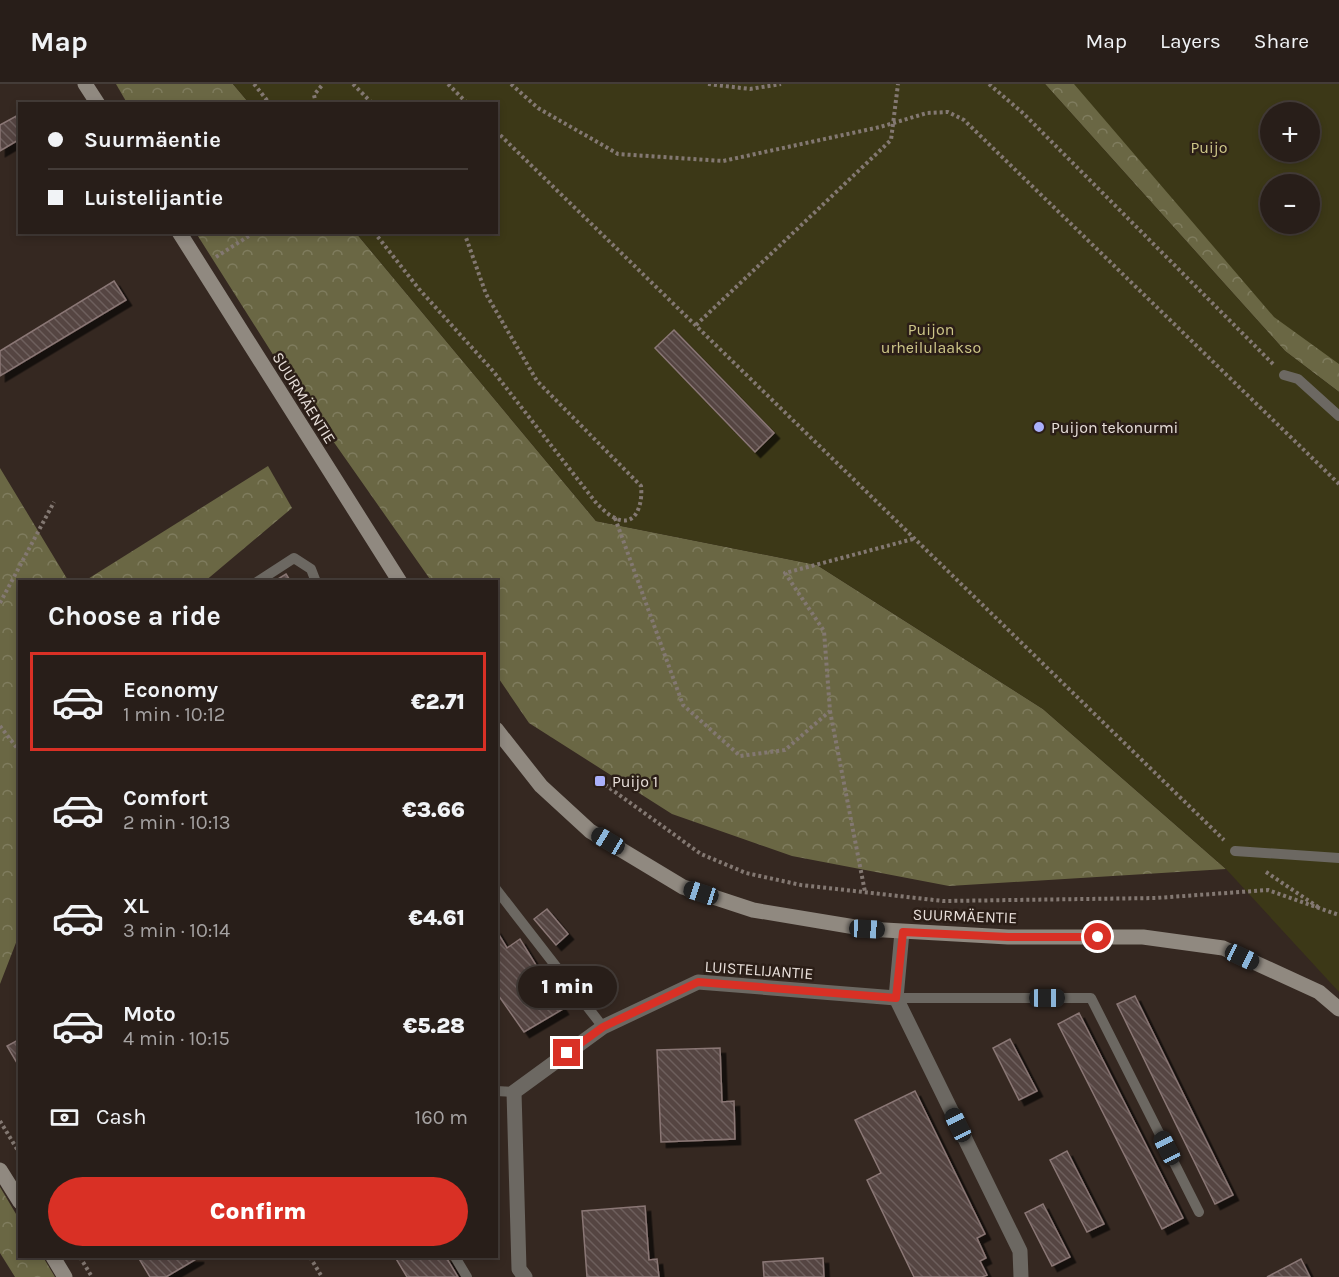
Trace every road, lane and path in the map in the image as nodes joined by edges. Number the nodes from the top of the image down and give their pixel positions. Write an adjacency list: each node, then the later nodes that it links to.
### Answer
1 (85, 84): 11 (main road)
2 (254, 84): 12 (path)
3 (322, 84): 13 (path)
4 (353, 84): 14 (path)
5 (448, 84): 15 (path)
6 (511, 84): 16 (path)
7 (708, 84): 8 (path)
8 (781, 84)
9 (898, 84): 16 (path)
10 (989, 84): 24 (path)
11 (97, 102)
12 (268, 102)
13 (316, 102)
14 (371, 102)
15 (466, 102)
16 (893, 123): 23 (path); 26 (path)
17 (498, 133): 23 (path)
18 (180, 234): 22 (main road, SUURMÄENTIE)
19 (252, 234): 22 (path)
20 (376, 234): 28 (path)
21 (465, 234): 28 (path)
22 (201, 268): 32 (main road, SUURMÄENTIE)
23 (696, 325): 29 (path)
24 (1284, 375): 25 (lane)
25 (1339, 416)
26 (1339, 484)
27 (54, 501): 33 (path)
28 (615, 518): 34 (path)
29 (913, 539): 34 (path); 39 (path)
30 (260, 580): 31 (lane)
31 (315, 580)
32 (399, 580)
33 (0, 603)
34 (830, 711): 43 (path)
35 (0, 726): 37 (path)
36 (498, 732): 46 (main road, SUURMÄENTIE)
37 (18, 749)
38 (600, 781): 43 (path)
39 (1235, 851): 40 (lane)
40 (1339, 858)
41 (1263, 870): 44 (path)
42 (498, 892): 49 (lane)
43 (865, 892): 44 (path)
44 (1318, 907): 45 (path)
45 (1339, 915)
46 (903, 932): 47 (street); 48 (main road, SUURMÄENTIE)
47 (896, 998): 49 (street, LUISTELIJANTIE); 56 (lane); 66 (street)
48 (1339, 1009)
49 (603, 1027): 51 (street, LUISTELIJANTIE)
50 (498, 1091): 51 (lane)
51 (514, 1092): 65 (street)
52 (0, 1121): 53 (path)
53 (18, 1151)
54 (0, 1170): 55 (main road)
55 (18, 1199)
56 (1199, 1212)
57 (54, 1258): 61 (main road)
58 (81, 1258): 62 (path)
59 (311, 1258): 63 (path)
60 (456, 1258): 64 (lane)
61 (65, 1277)
62 (92, 1277)
63 (322, 1277)
64 (467, 1277)
65 (525, 1277)
66 (1021, 1277)

